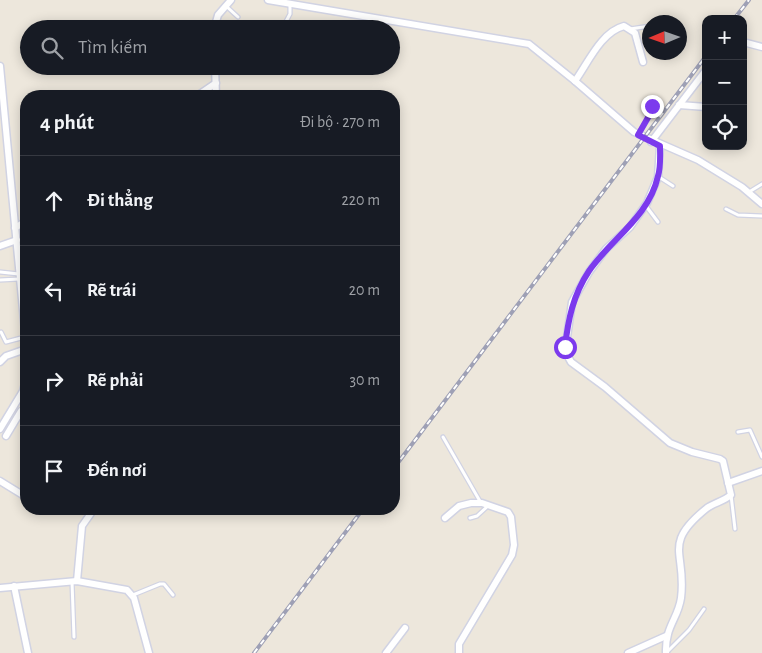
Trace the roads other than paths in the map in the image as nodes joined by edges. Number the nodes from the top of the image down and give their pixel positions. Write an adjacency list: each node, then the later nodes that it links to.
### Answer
1 (231, 0): 4 (street)
2 (270, 0): 3 (street)
3 (290, 4): 7 (lane); 8 (street)
4 (226, 6): 5 (lane); 6 (street)
5 (238, 17)
6 (216, 20)
7 (287, 20)
8 (386, 20)
9 (400, 22): 18 (street)
10 (642, 27): 11 (lane)
11 (630, 29): 14 (street); 18 (street)
12 (747, 43): 13 (street)
13 (762, 47)
14 (643, 62)
15 (0, 66): 38 (street)
16 (216, 75): 19 (street)
17 (702, 75): 23 (street)
18 (575, 80): 25 (street)
19 (216, 83): 20 (street); 21 (street)
20 (206, 90)
21 (216, 90)
22 (650, 102): 25 (lane)
23 (679, 104): 24 (street); 26 (street)
24 (702, 107)
25 (638, 135): 26 (street)
26 (651, 142): 27 (street)
27 (660, 146): 28 (street); 31 (street)
28 (658, 177): 30 (lane); 33 (street)
29 (762, 184): 31 (lane)
30 (673, 186)
31 (748, 192): 32 (street)
32 (762, 204)
33 (646, 205): 36 (lane); 59 (street)
34 (726, 210): 35 (lane)
35 (762, 216)
36 (658, 222)
37 (20, 225): 38 (street)
38 (16, 228): 39 (street)
39 (17, 240): 40 (street); 42 (street)
40 (0, 246)
41 (0, 272): 42 (lane)
42 (20, 276): 43 (lane)
43 (0, 280)
44 (0, 332): 45 (lane)
45 (20, 338)
46 (20, 351): 47 (street)
47 (0, 361)
48 (20, 396): 50 (street)
49 (20, 413): 51 (street)
50 (7, 417): 51 (street); 52 (street)
51 (15, 422): 54 (street)
52 (0, 428)
53 (738, 432): 56 (lane)
54 (6, 436)
55 (443, 437): 61 (lane)
56 (762, 457)
57 (762, 471): 59 (street)
58 (0, 481): 60 (street)
59 (729, 489): 66 (lane); 74 (street)
60 (20, 493)
61 (482, 503): 62 (street); 64 (street)
62 (490, 505): 65 (lane); 79 (street)
63 (90, 515): 67 (street)
64 (445, 518)
65 (470, 518)
66 (735, 529)
67 (75, 581): 68 (street); 70 (street); 75 (lane)
68 (14, 586): 69 (street); 76 (street)
69 (0, 588)
70 (132, 594): 71 (lane); 77 (street)
71 (173, 595)
72 (704, 609): 81 (lane)
73 (405, 628): 78 (street)
74 (666, 636): 80 (street); 81 (street)
75 (74, 637)
76 (28, 653)
77 (148, 653)
78 (386, 653)
79 (459, 653)
80 (628, 653)
81 (667, 653)

